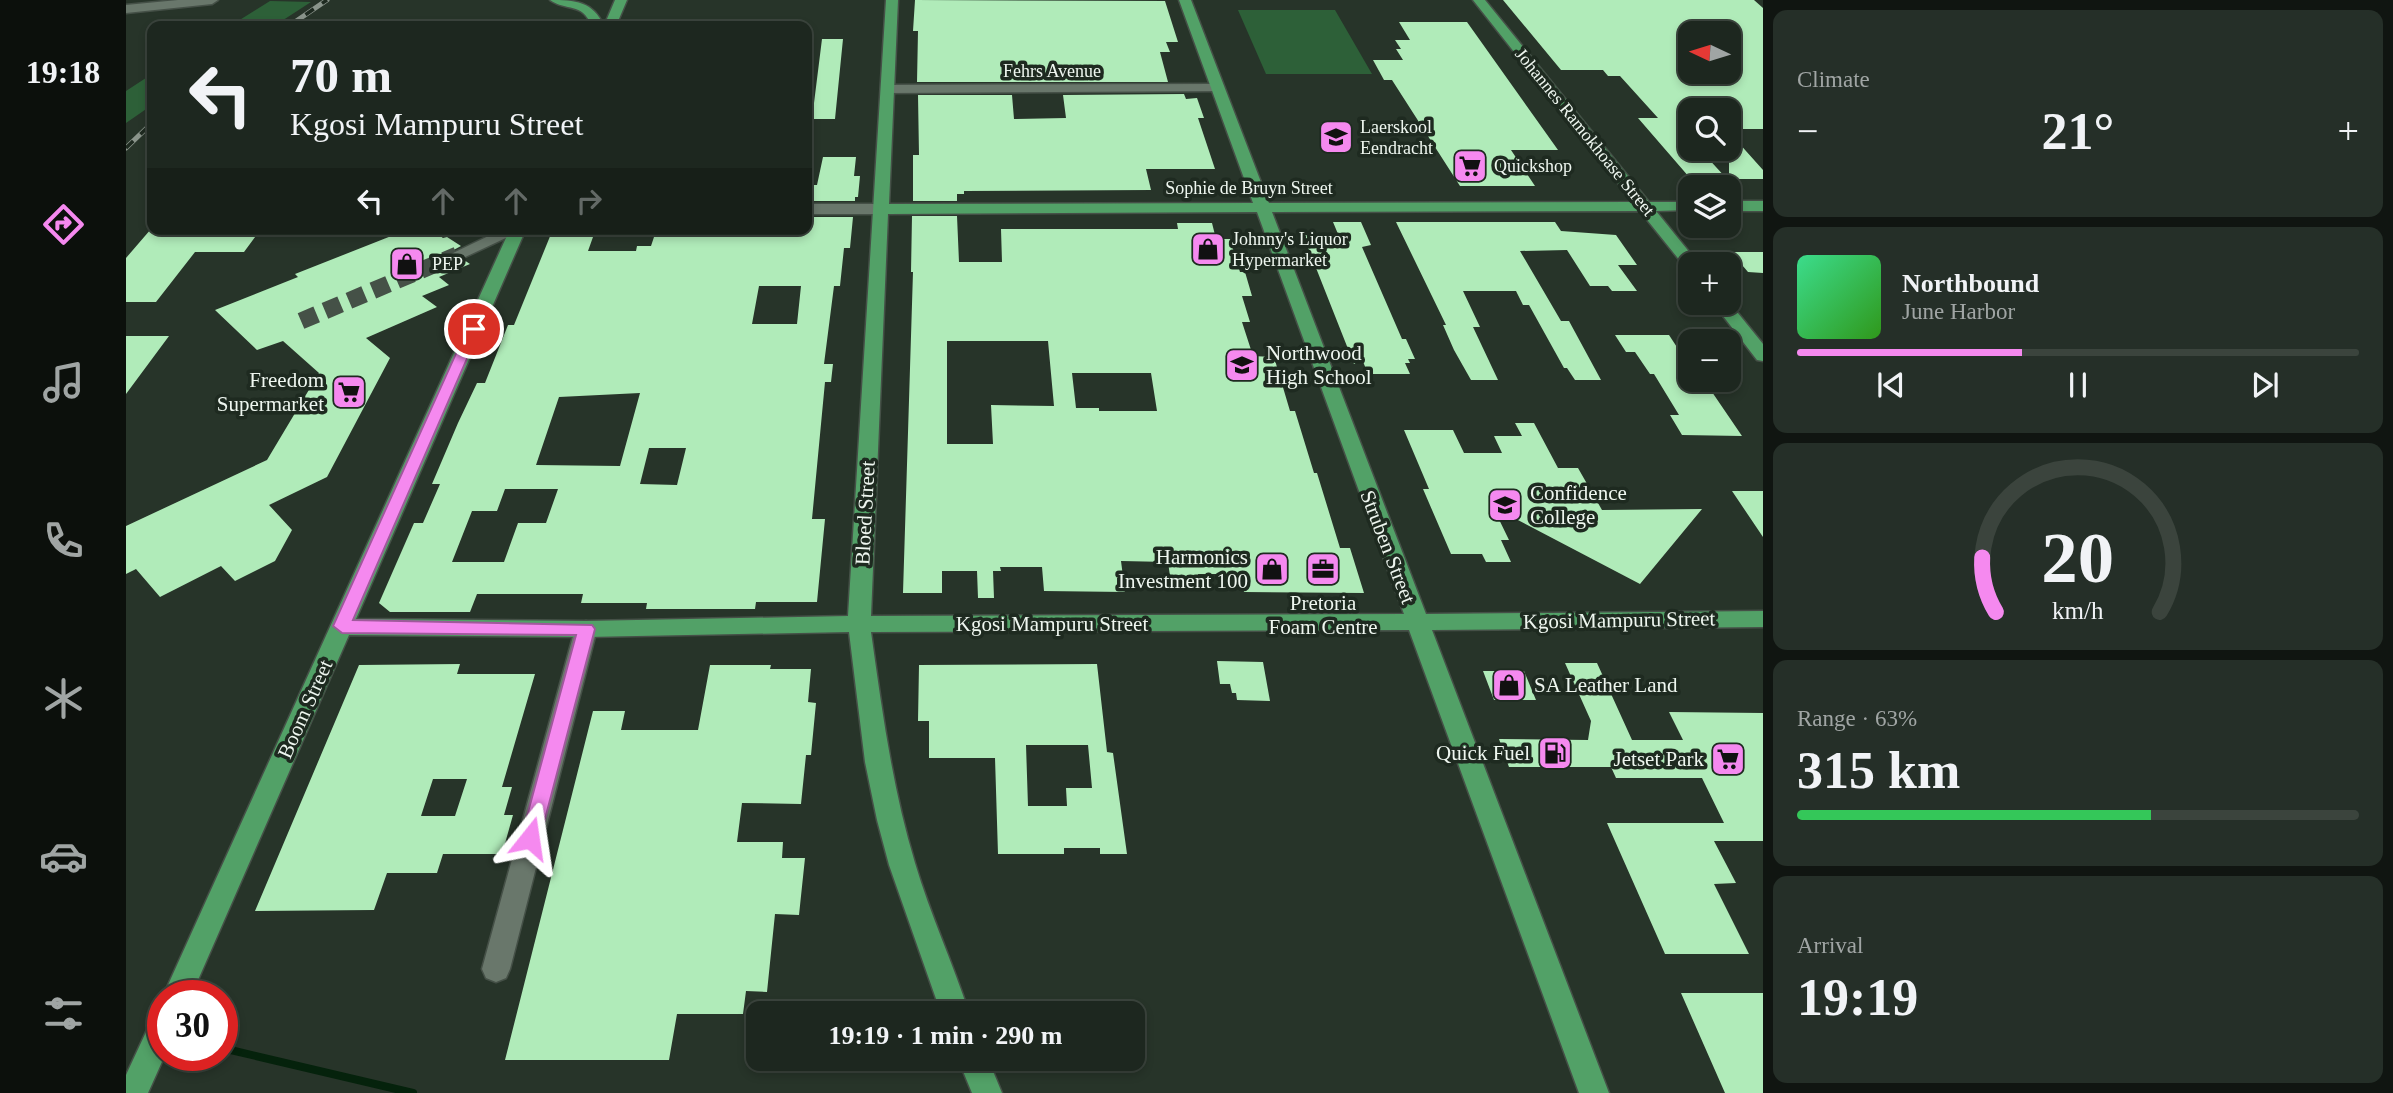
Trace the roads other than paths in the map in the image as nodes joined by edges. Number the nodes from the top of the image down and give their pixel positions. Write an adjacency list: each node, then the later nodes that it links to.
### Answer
1 (212, 0): 7 (street)
2 (556, 0): 8 (main road)
3 (621, 0): 9 (main road)
4 (892, 0): 11 (main road, Bloed Street)
5 (1185, 0): 10 (main road, Struben Street)
6 (1479, 0): 12 (main road, Johannes Ramokhoase Street)
7 (126, 9)
8 (596, 21)
9 (612, 21)
10 (1216, 88): 11 (street, Fehrs Avenue); 16 (main road, Struben Street)
11 (888, 89): 18 (main road, Bloed Street)
12 (1645, 206): 13 (main road, Sophie de Bruyn Street); 16 (main road, Sophie de Bruyn Street); 21 (main road, Johannes Ramokhoase Street)
13 (1678, 206)
14 (1741, 206): 15 (main road)
15 (1763, 206)
16 (1261, 208): 18 (main road, Sophie de Bruyn Street); 26 (main road, Struben Street)
17 (812, 209): 18 (street, Sophie de Bruyn Street)
18 (883, 209): 27 (main road, Bloed Street)
19 (504, 235): 22 (street)
20 (515, 235): 28 (main road, Boom Street)
21 (1681, 252)
22 (457, 255)
23 (1731, 315): 24 (main road)
24 (1763, 356)
25 (1763, 619): 26 (main road, Kgosi Mampuru Street)
26 (1417, 623): 27 (main road, Kgosi Mampuru Street); 37 (main road, Struben Street)
27 (859, 624): 29 (main road, Kgosi Mampuru Street); 32 (main road, Bloed Street)
28 (342, 626): 29 (main road, Kgosi Mampuru Street); 31 (main road, Boom Street)
29 (586, 629): 30 (street)
30 (496, 969)
31 (184, 980)
32 (951, 1001)
33 (147, 1062): 35 (main road)
34 (978, 1071): 36 (main road)
35 (133, 1093)
36 (988, 1093)
37 (1594, 1093)

